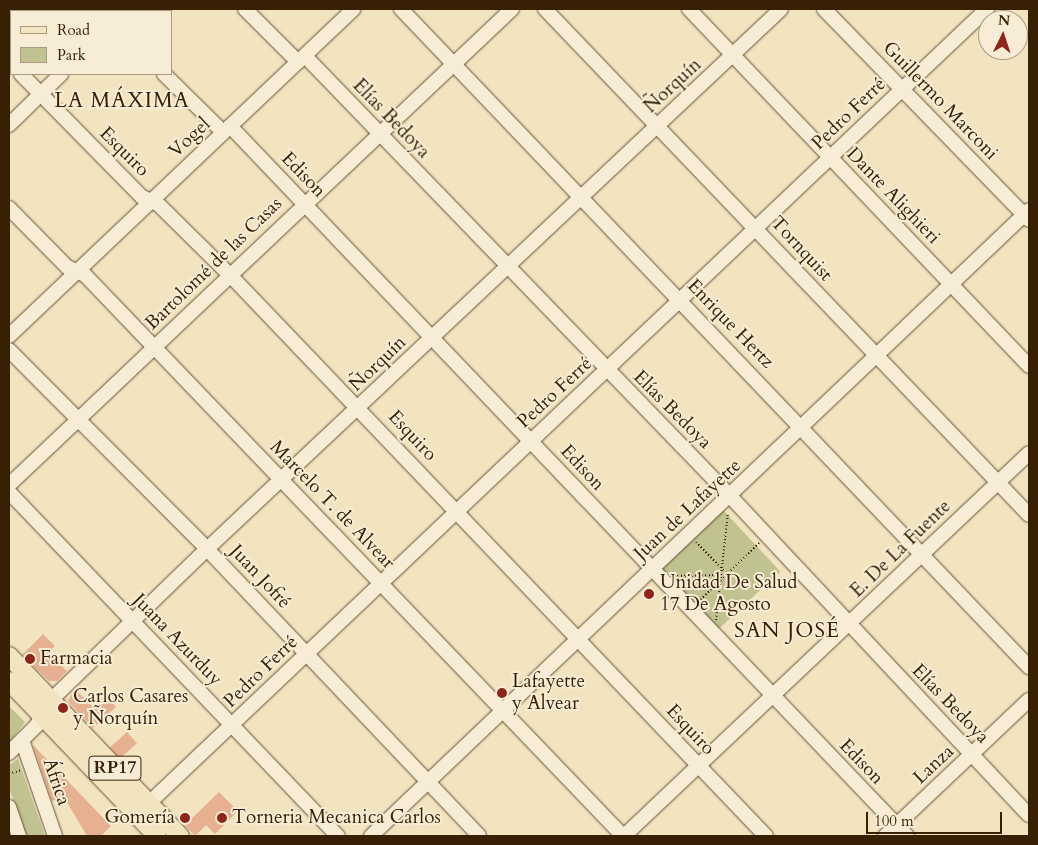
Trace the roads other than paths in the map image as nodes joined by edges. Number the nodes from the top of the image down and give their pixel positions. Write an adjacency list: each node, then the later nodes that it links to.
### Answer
1 (245, 9): 11 (street, Elías Bedoya)
2 (354, 9): 11 (street, Vogel)
3 (401, 9): 12 (street, Enrique Hertz)
4 (512, 9): 12 (street, Bartolomé de las Casas)
5 (545, 9): 19 (street, Tornquist)
6 (689, 9): 10 (street, Dante Alighieri)
7 (781, 9): 10 (street, Ñorquín)
8 (824, 9): 16 (street, Guillermo Marconi)
9 (987, 9): 16 (street, Pedro Ferré)
10 (734, 55): 19 (street, Ñorquín); 22 (street, Dante Alighieri)
11 (301, 59): 20 (street, Vogel); 21 (street, Elías Bedoya)
12 (455, 63): 21 (street, Bartolomé de las Casas); 23 (street, Enrique Hertz)
13 (22, 75): 17 (street, Esquiro)
14 (60, 75): 17 (street)
15 (165, 75): 20 (street, Edison)
16 (902, 89): 22 (street, Pedro Ferré); 27 (street, Guillermo Marconi)
17 (40, 94): 18 (street); 24 (street, Esquiro)
18 (9, 125)
19 (658, 127): 23 (street, Ñorquín); 28 (street, Tornquist)
20 (226, 129): 24 (street, Vogel); 25 (street, Edison)
21 (378, 134): 25 (street, Bartolomé de las Casas); 29 (street, Elías Bedoya)
22 (831, 157): 28 (street, Pedro Ferré); 32 (street, Dante Alighieri)
23 (583, 196): 29 (street, Ñorquín); 33 (street, Enrique Hertz)
24 (150, 201): 30 (street, Vogel); 31 (street, Esquiro)
25 (304, 203): 31 (street, Bartolomé de las Casas); 35 (street, Edison)
26 (9, 208): 30 (street, Marcelo T. de Alvear)
27 (1028, 215): 32 (street, Juan de Lafayette)
28 (756, 229): 33 (street, Pedro Ferré); 38 (street, Tornquist)
29 (508, 268): 35 (street, Ñorquín); 40 (street, Elías Bedoya)
30 (76, 271): 34 (street, Vogel); 36 (street, Marcelo T. de Alvear)
31 (230, 275): 36 (street, Bartolomé de las Casas); 41 (street, Esquiro)
32 (952, 285): 38 (street, Juan de Lafayette); 39 (street, Dante Alighieri)
33 (680, 300): 40 (street, Pedro Ferré); 43 (street, Enrique Hertz)
34 (9, 336)
35 (433, 336): 41 (street, Ñorquín); 44 (street, Edison)
36 (154, 348): 42 (street, Bartolomé de las Casas); 46 (street, Marcelo T. de Alvear)
37 (9, 350): 42 (street, Juan Jofré)
38 (876, 356): 43 (street, Juan de Lafayette); 47 (street, Tornquist)
39 (1029, 366)
40 (606, 370): 44 (street, Pedro Ferré); 50 (street, Elías Bedoya)
41 (359, 408): 46 (street, Ñorquín); 51 (street, Esquiro)
42 (79, 417): 48 (street, Bartolomé de las Casas); 53 (street, Juan Jofré)
43 (803, 426): 50 (street, Juan de Lafayette); 54 (street, Enrique Hertz)
44 (530, 441): 51 (street, Pedro Ferré); 55 (street, Edison)
45 (1029, 453): 47 (street, E. De La Fuente)
46 (282, 479): 53 (street, Ñorquín); 56 (street, Marcelo T. de Alvear)
47 (998, 482): 52 (street, Tornquist); 54 (street, E. De La Fuente)
48 (9, 485)
49 (9, 492): 57 (street, Juana Azurduy)
50 (730, 496): 55 (street, Juan de Lafayette); 58 (street, Elías Bedoya)
51 (457, 512): 56 (street, Pedro Ferré); 59 (street, Esquiro)
52 (1029, 515)
53 (207, 549): 57 (street, Ñorquín); 60 (street, Juan Jofré)
54 (923, 553): 58 (street, E. De La Fuente); 62 (street, Enrique Hertz)
55 (656, 573): 59 (street, Juan de Lafayette); 64 (street, Edison)
56 (382, 584): 60 (street, Pedro Ferré); 67 (street, Marcelo T. de Alvear)
57 (133, 620): 65 (street, Ñorquín); 69 (street, Juana Azurduy)
58 (848, 625): 64 (street, E. De La Fuente); 72 (street, Elías Bedoya)
59 (578, 639): 67 (street, Juan de Lafayette); 73 (street, Esquiro)
60 (307, 654): 69 (street, Pedro Ferré); 74 (street, Juan Jofré)
61 (9, 656): 65 (main road, RP17)
62 (1029, 667)
63 (9, 681): 68 (main road, RP17)
64 (773, 697): 73 (street, E. De La Fuente); 78 (street, Edison)
65 (51, 700): 68 (street, Ñorquín); 75 (main road, RP17)
66 (1029, 700): 72 (street, Lanza)
67 (503, 711): 74 (street, Juan de Lafayette); 86 (street, Marcelo T. de Alvear)
68 (43, 716): 70 (street, Ñorquín); 81 (main road, RP17)
69 (232, 725): 75 (street, Pedro Ferré); 83 (street, Juana Azurduy)
70 (22, 740): 71 (street, Ñorquín); 80 (street, África)
71 (9, 752)
72 (972, 755): 77 (street, Elías Bedoya); 78 (street, Lanza)
73 (699, 767): 86 (street, E. De La Fuente); 87 (street, Esquiro)
74 (428, 782): 84 (street, Juan de Lafayette); 85 (street, Juan Jofré)
75 (148, 804): 82 (main road, RP17)
76 (9, 807): 79 (street)
77 (1029, 815)
78 (896, 825): 88 (street, Lanza); 89 (street, Edison)
79 (19, 836)
80 (55, 836)
81 (157, 836)
82 (180, 836)
83 (338, 836)
84 (371, 836)
85 (479, 836)
86 (624, 836)
87 (766, 836)
88 (885, 836)
89 (907, 836)

